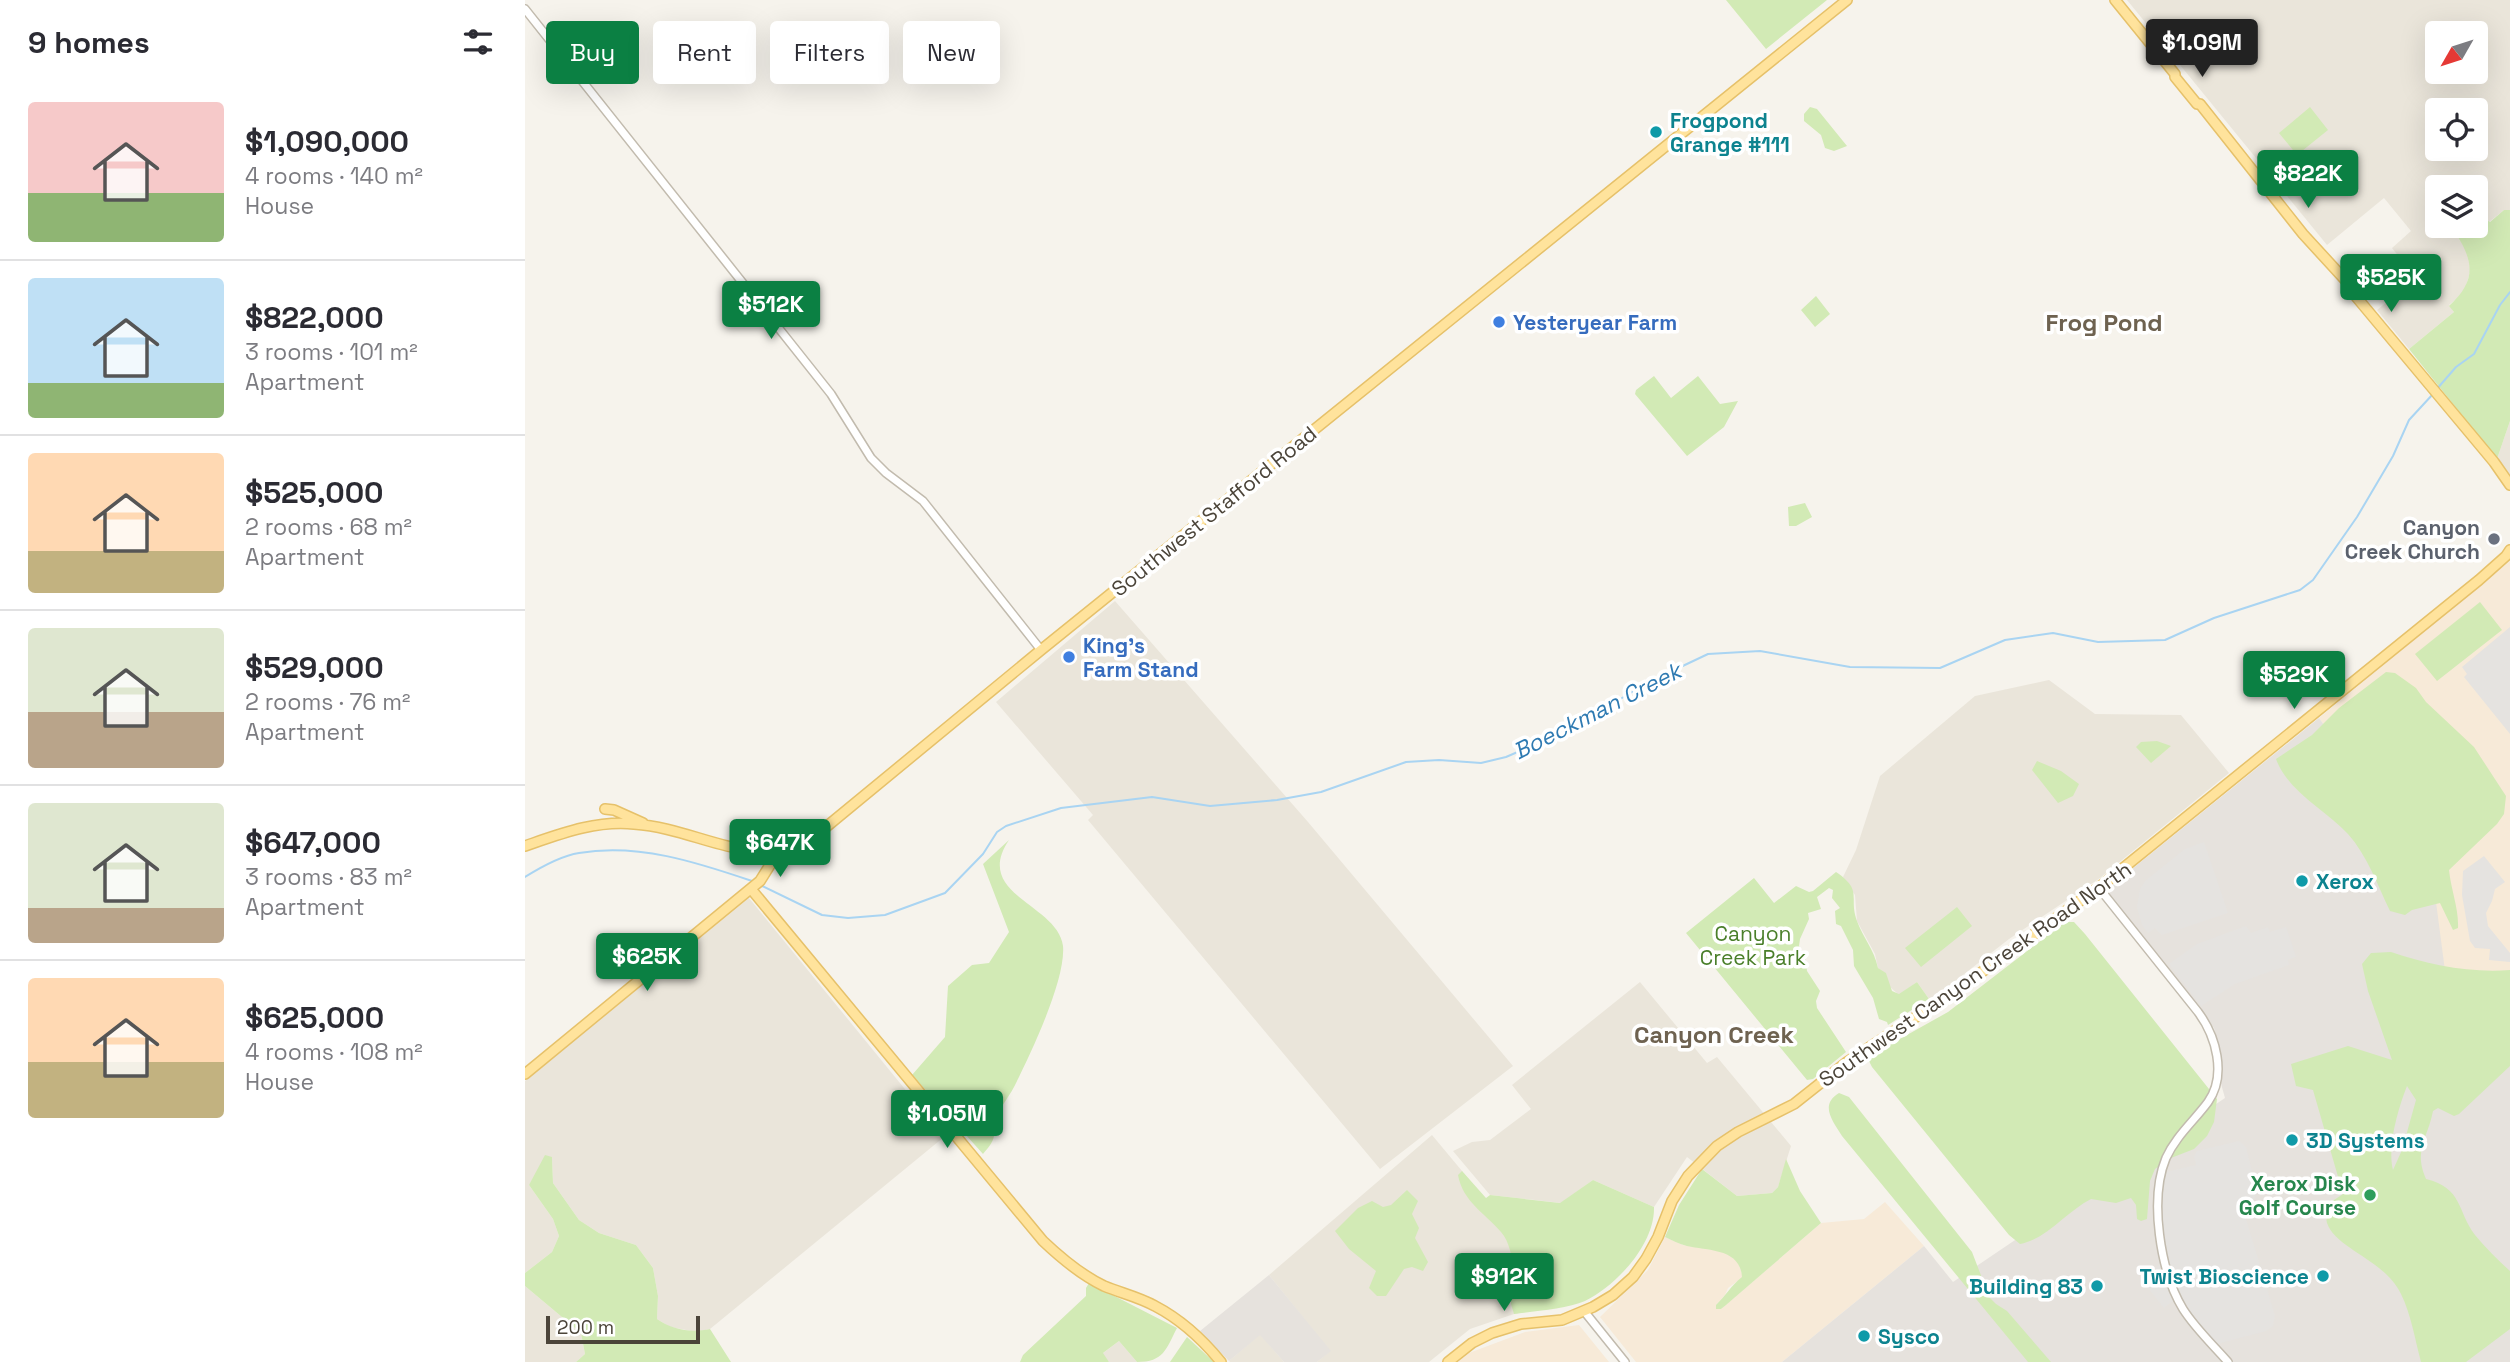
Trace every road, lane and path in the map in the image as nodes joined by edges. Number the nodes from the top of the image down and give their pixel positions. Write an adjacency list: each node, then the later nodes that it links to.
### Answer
1 (1847, 0): 8 (main road, Southwest Stafford Road)
2 (2115, 0): 4 (main road)
3 (525, 9): 8 (street)
4 (2500, 470): 5 (main road); 6 (main road)
5 (2510, 477)
6 (2510, 485)
7 (2509, 554): 13 (main road, Southwest Canyon Creek Road North)
8 (1041, 650): 12 (main road, Southwest Stafford Road)
9 (605, 809): 10 (main road)
10 (647, 825): 11 (main road, Southwest Stafford Road); 12 (main road, Southwest Stafford Road)
11 (525, 846)
12 (771, 851): 14 (main road)
13 (2099, 888): 16 (main road, Southwest Canyon Creek Road North); 20 (street)
14 (751, 889): 15 (main road); 17 (main road)
15 (525, 1074)
16 (1584, 1311): 18 (main road, Southwest Canyon Creek Road North); 19 (street)
17 (1221, 1362)
18 (1448, 1362)
19 (1625, 1362)
20 (2228, 1362)

